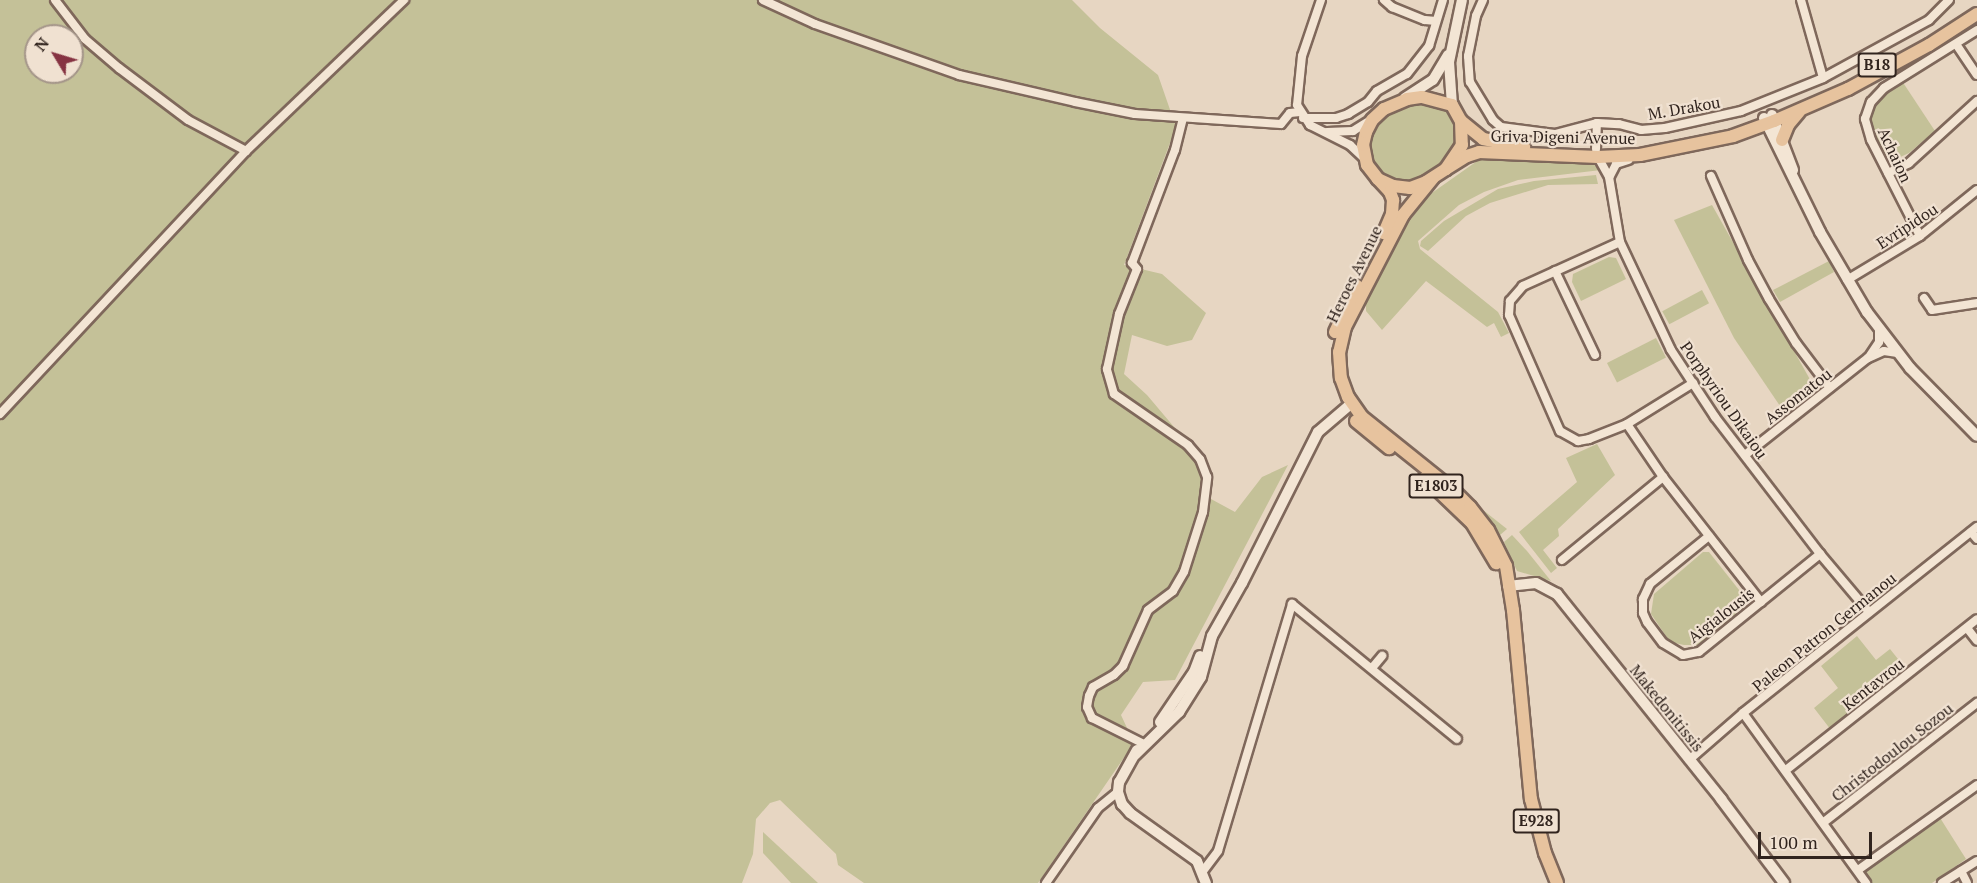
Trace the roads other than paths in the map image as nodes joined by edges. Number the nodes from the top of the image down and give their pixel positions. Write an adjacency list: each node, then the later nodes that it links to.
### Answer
1 (55, 0): 31 (street)
2 (404, 0): 31 (street)
3 (763, 0): 25 (street)
4 (1321, 0): 23 (street)
5 (1383, 0): 13 (street)
6 (1443, 0): 13 (street)
7 (1462, 0): 16 (main road)
8 (1483, 0): 28 (street, M. Drakou)
9 (1801, 0): 18 (street)
10 (1949, 0): 18 (street, M. Drakou)
11 (1977, 5): 26 (main road, Griva Digeni Avenue / B18)
12 (1977, 14): 22 (main road, Griva Digeni Avenue / B18)
13 (1436, 21): 23 (street)
14 (1977, 30): 15 (street, Achaion)
15 (1956, 44): 17 (street); 36 (street, Achaion)
16 (1451, 46): 19 (main road); 21 (main road)
17 (1977, 75)
18 (1823, 78): 28 (street, M. Drakou)
19 (1399, 101): 21 (main road); 24 (main road)
20 (1977, 101): 36 (street)
21 (1452, 105): 27 (main road)
22 (1799, 111): 26 (main road, Griva Digeni Avenue / B18); 30 (main road)
23 (1301, 115): 25 (street); 29 (street)
24 (1377, 115): 29 (street); 34 (main road)
25 (1183, 118): 78 (street)
26 (1769, 120): 30 (main road); 32 (main road, Griva Digeni Avenue / B18); 33 (main road, Griva Digeni Avenue / B18); 39 (main road)
27 (1461, 121): 32 (main road, Griva Digeni Avenue / B18); 35 (main road)
28 (1597, 123): 32 (street)
29 (1323, 133): 34 (street)
30 (1782, 140): 39 (main road)
31 (246, 151): 56 (street)
32 (1597, 153): 33 (main road, Griva Digeni Avenue / B18); 35 (main road, Griva Digeni Avenue / B18); 38 (street, Porphyriou Dikaiou)
33 (1640, 155): 38 (street)
34 (1365, 159): 41 (main road)
35 (1446, 169): 40 (main road)
36 (1887, 173): 43 (street, Achaion)
37 (1711, 176): 54 (street)
38 (1609, 177): 44 (street, Porphyriou Dikaiou)
39 (1794, 177): 46 (main road)
40 (1433, 178): 41 (main road); 55 (main road, Heroes Avenue / E1803)
41 (1378, 179): 55 (main road, Heroes Avenue / E1803)
42 (1977, 190): 43 (street, Evripidou)
43 (1920, 236): 46 (street, Evripidou)
44 (1620, 242): 45 (street); 53 (street, Porphyriou Dikaiou)
45 (1555, 271): 51 (street); 57 (street)
46 (1847, 279): 49 (main road)
47 (1924, 298): 48 (street)
48 (1977, 303)
49 (1879, 329): 50 (main road); 52 (street, Assomatou)
50 (1896, 353): 52 (street, Assomatou); 58 (main road)
51 (1595, 355)
52 (1868, 358): 54 (street, Assomatou)
53 (1693, 383): 57 (street); 59 (street, Porphyriou Dikaiou)
54 (1830, 388): 59 (street, Assomatou)
55 (1348, 405): 66 (main road, Heroes Avenue / E1803); 71 (main road)
56 (0, 414)
57 (1626, 424): 60 (street)
58 (1977, 436)
59 (1745, 455): 64 (street, Porphyriou Dikaiou)
60 (1663, 477): 62 (street); 65 (street)
61 (1974, 529): 63 (street); 68 (street, Paleon Patron Germanou)
62 (1709, 536): 67 (street); 67 (street, Aigialousis)
63 (1977, 539)
64 (1820, 554): 67 (street, Aigialousis); 68 (street, Porphyriou Dikaiou)
65 (1562, 560)
66 (1508, 584): 80 (main road, Makedonitissis); 91 (main road, Heroes Avenue / E928)
67 (1761, 602)
68 (1869, 612): 76 (street, Paleon Patron Germanou)
69 (1977, 619): 70 (street, Kentavrou)
70 (1967, 628): 72 (street); 81 (street, Kentavrou)
71 (1212, 636): 78 (main road); 79 (main road)
72 (1977, 641)
73 (1382, 656): 74 (street)
74 (1372, 668): 77 (street); 87 (street)
75 (1977, 703): 84 (street, Christodoulou Sozou)
76 (1743, 713): 80 (street, Paleon Patron Germanou); 81 (street)
77 (1457, 739)
78 (1142, 743): 79 (main road)
79 (1135, 755): 83 (main road)
80 (1689, 760): 92 (main road, Makedonitissis)
81 (1786, 770): 84 (street)
82 (1977, 784): 86 (street)
83 (1118, 792): 87 (main road); 89 (street)
84 (1824, 822): 86 (street)
85 (1977, 861): 88 (street)
86 (1858, 870): 93 (street)
87 (1203, 871): 90 (main road)
88 (1961, 871): 94 (street); 95 (street)
89 (1046, 883)
90 (1206, 883)
91 (1557, 883)
92 (1784, 883)
93 (1866, 883)
94 (1942, 883)
95 (1967, 883)

